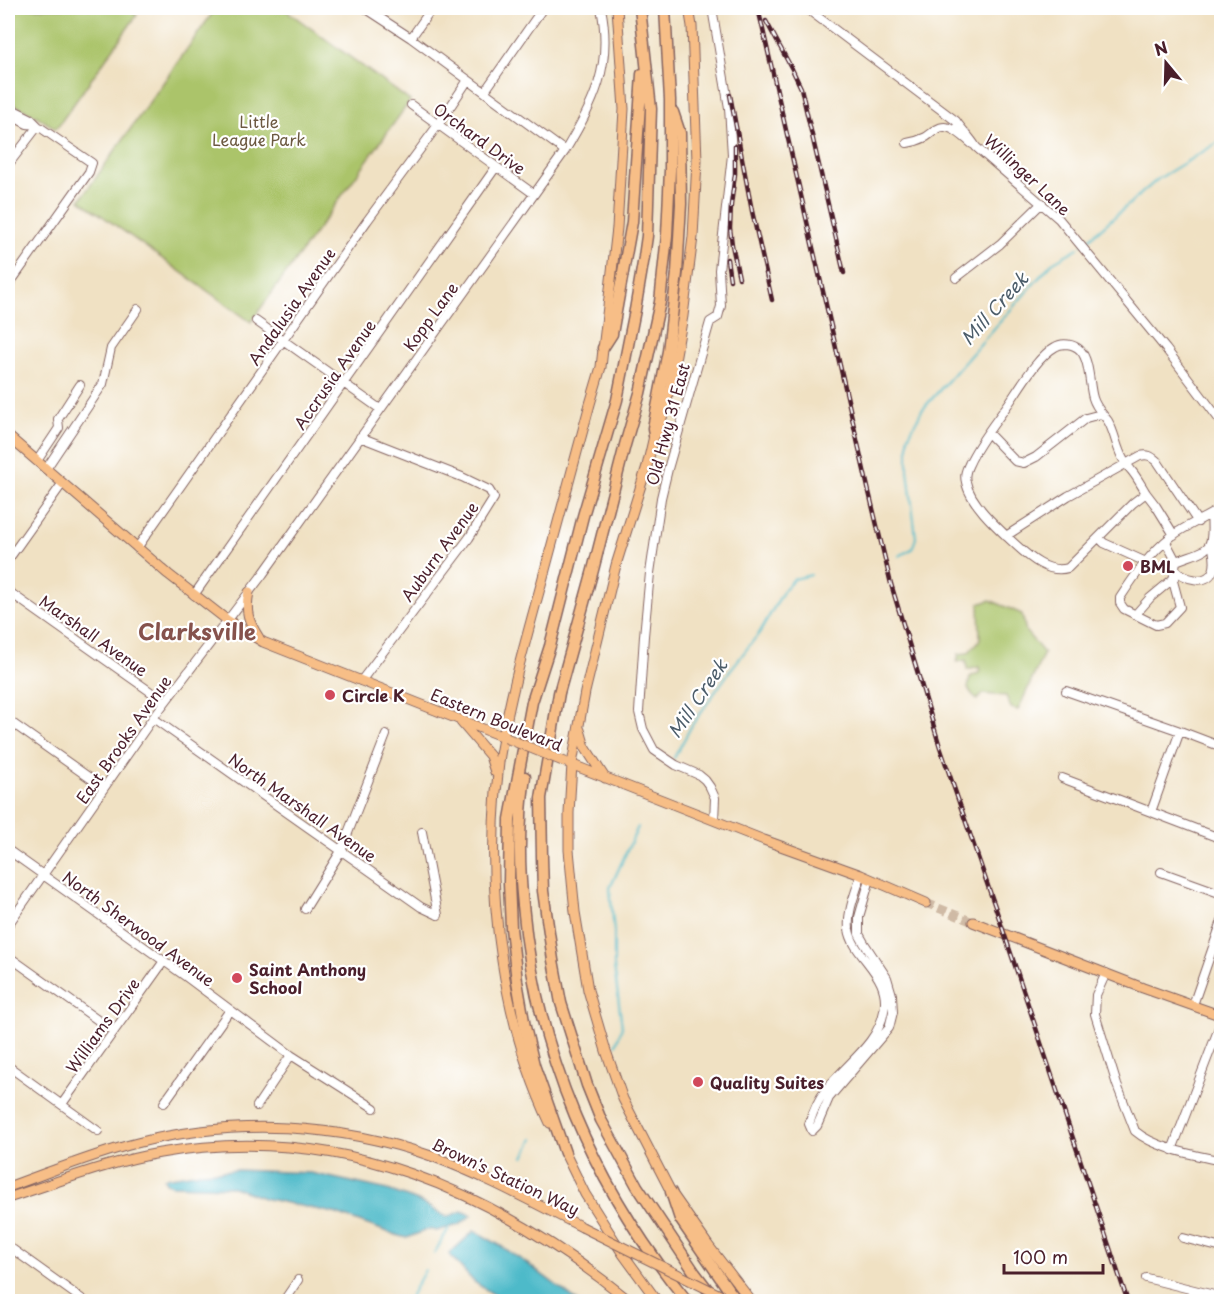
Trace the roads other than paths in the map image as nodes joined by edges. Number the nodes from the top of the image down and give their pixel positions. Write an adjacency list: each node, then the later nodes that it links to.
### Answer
1 (365, 8): 11 (street)
2 (432, 8): 11 (street)
3 (543, 8): 14 (street)
4 (601, 8): 23 (street, Kopp Lane)
5 (617, 8): 33 (main road)
6 (640, 8): 12 (highway)
7 (665, 8): 15 (highway)
8 (689, 8): 41 (main road)
9 (712, 8): 85 (street, Old Hwy 31 East)
10 (806, 8): 22 (street, Willinger Lane)
11 (411, 38): 13 (street)
12 (644, 47): 33 (highway); 70 (highway)
13 (468, 80): 14 (street); 19 (street, Andalusia Avenue)
14 (485, 91): 23 (street)
15 (670, 100): 41 (highway); 130 (highway)
16 (411, 105): 19 (street, Orchard Drive)
17 (8, 106): 20 (street)
18 (8, 114): 20 (street)
19 (438, 124): 25 (street, Orchard Drive); 32 (street, Andalusia Avenue)
20 (38, 126): 24 (street); 29 (street)
21 (907, 143): 22 (street)
22 (976, 147): 27 (street, Willinger Lane)
23 (565, 151): 26 (street, Kopp Lane)
24 (8, 165)
25 (496, 167): 26 (street, Orchard Drive); 34 (street, Accrusia Avenue)
26 (534, 194): 36 (street, Kopp Lane)
27 (1042, 203): 28 (street); 38 (street, Willinger Lane)
28 (956, 278)
29 (8, 286)
30 (138, 309): 45 (street)
31 (256, 321): 32 (street)
32 (283, 340): 34 (street); 56 (street, Andalusia Avenue)
33 (603, 348): 77 (main road)
34 (344, 384): 36 (street); 63 (street, Accrusia Avenue)
35 (81, 385): 43 (street)
36 (380, 409): 42 (street, Kopp Lane)
37 (1101, 414): 39 (street); 39 (street); 44 (street)
38 (1221, 423)
39 (988, 433): 52 (street)
40 (8, 436): 43 (main road, Eastern Boulevard)
41 (654, 436): 74 (main road)
42 (360, 437): 62 (street, Kopp Lane); 67 (street, Auburn Avenue)
43 (37, 461): 45 (main road, Eastern Boulevard)
44 (1126, 465): 47 (street); 50 (street); 52 (street)
45 (46, 469): 46 (main road, Eastern Boulevard)
46 (62, 484): 56 (main road, Eastern Boulevard); 57 (street)
47 (1146, 493): 51 (street); 53 (street)
48 (1221, 507): 49 (street)
49 (1211, 514): 50 (street); 55 (street)
50 (1198, 522): 51 (street)
51 (1174, 535): 54 (street)
52 (1006, 536): 53 (street)
53 (1099, 538): 58 (street)
54 (1166, 542): 58 (street); 59 (street)
55 (1212, 542): 59 (street); 59 (street)
56 (137, 548): 63 (main road, Eastern Boulevard)
57 (8, 560)
58 (1146, 562): 64 (street)
59 (1175, 565): 60 (street)
60 (1174, 578): 64 (street); 64 (street)
61 (8, 591): 69 (street, Marshall Avenue)
62 (249, 592): 65 (street, Kopp Lane); 66 (main road)
63 (194, 595): 65 (main road, Eastern Boulevard)
64 (1135, 615)
65 (227, 620): 66 (main road, Eastern Boulevard); 69 (street, East Brooks Avenue)
66 (262, 642): 67 (main road, Eastern Boulevard)
67 (361, 681): 73 (main road, Eastern Boulevard)
68 (1066, 691): 75 (street)
69 (165, 702): 71 (street, East Brooks Avenue)
70 (532, 702): 114 (highway); 129 (highway)
71 (153, 718): 83 (street, East Brooks Avenue); 89 (street, North Marshall Avenue)
72 (8, 720): 83 (street)
73 (460, 720): 77 (main road, Eastern Boulevard); 82 (main road)
74 (579, 725): 79 (main road); 80 (main road)
75 (1180, 731): 78 (street); 84 (street)
76 (386, 735): 89 (street)
77 (505, 737): 79 (main road, Eastern Boulevard, bridge); 82 (main road)
78 (1221, 747)
79 (568, 763): 80 (main road, Eastern Boulevard); 117 (main road)
80 (605, 778): 85 (main road, Eastern Boulevard)
81 (1062, 778): 84 (street)
82 (498, 780): 114 (main road)
83 (104, 788): 91 (street, East Brooks Avenue)
84 (1151, 812): 87 (street)
85 (714, 820): 92 (main road, Eastern Boulevard)
86 (422, 832): 89 (street, North Marshall Avenue)
87 (1221, 839)
88 (8, 850): 91 (street, North Sherwood Avenue)
89 (341, 851): 95 (street)
90 (1161, 872): 93 (street)
91 (43, 875): 98 (street, East Brooks Avenue); 100 (street, North Sherwood Avenue)
92 (865, 877): 92 (street); 94 (main road, Eastern Boulevard)
93 (1221, 894)
94 (926, 903)
95 (305, 909)
96 (1221, 921): 102 (street)
97 (973, 922): 101 (main road)
98 (8, 925)
99 (8, 956): 105 (street)
100 (164, 961): 103 (street, North Sherwood Avenue); 105 (street, Williams Drive)
101 (1106, 973): 102 (main road); 113 (street)
102 (1192, 1005): 104 (main road)
103 (230, 1010): 106 (street, North Sherwood Avenue); 108 (street)
104 (1221, 1018): 113 (street)
105 (114, 1031): 109 (street, Williams Drive)
106 (291, 1055): 110 (street); 111 (street, North Sherwood Avenue)
107 (8, 1066): 109 (street)
108 (164, 1103)
109 (62, 1104): 112 (street)
110 (257, 1106)
111 (374, 1108)
112 (98, 1131)
113 (1172, 1149): 115 (street)
114 (565, 1153): 128 (main road)
115 (1221, 1161)
116 (8, 1187): 131 (main road, Brown's Station Way, bridge)
117 (671, 1192): 131 (highway); 132 (main road)
118 (8, 1198): 127 (main road)
119 (1184, 1238): 121 (street)
120 (8, 1246): 125 (street)
121 (1221, 1248)
122 (1146, 1278): 124 (street)
123 (298, 1280): 126 (street)
124 (1218, 1298)
125 (83, 1301)
126 (283, 1302)
127 (631, 1302)
128 (658, 1302)
129 (688, 1302)
130 (717, 1302)
131 (736, 1302)
132 (752, 1302)

